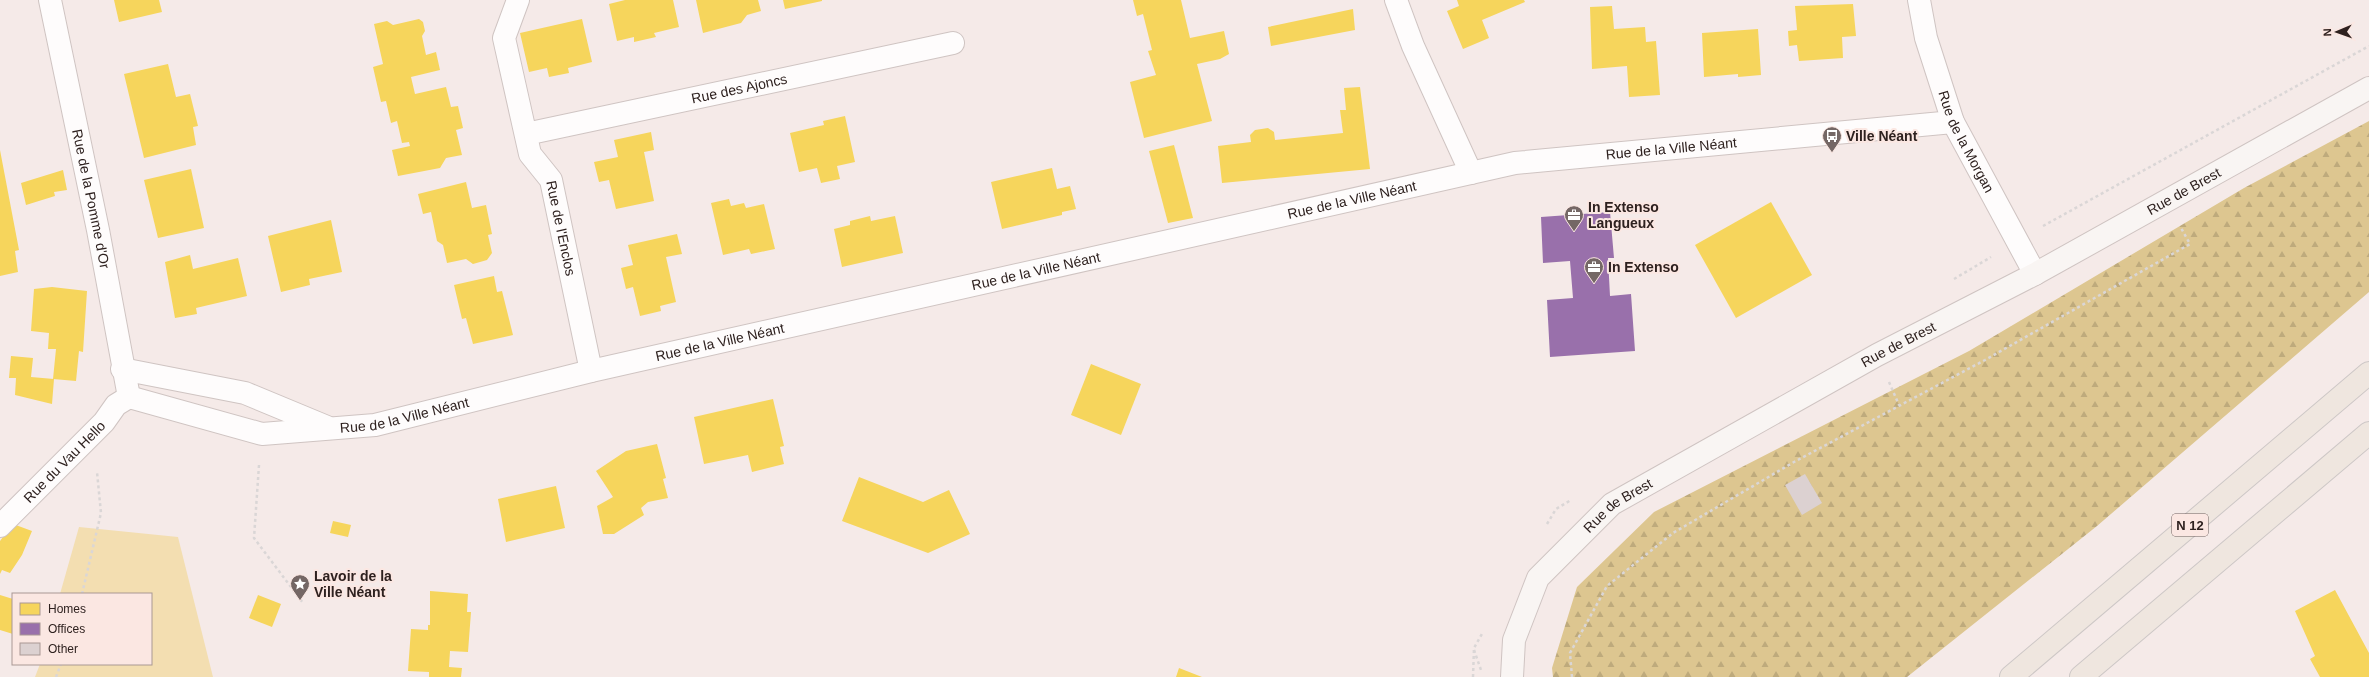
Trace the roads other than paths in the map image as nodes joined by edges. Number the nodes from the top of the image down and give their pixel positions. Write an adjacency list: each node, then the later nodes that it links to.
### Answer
1 (50, 0): 11 (street, Rue de la Pomme d'Or)
2 (518, 0): 8 (street, Rue de l'Enclos)
3 (1396, 0): 9 (street)
4 (1919, 0): 7 (street, Rue de la Morgan)
5 (953, 43): 8 (street, Rue des Ajoncs)
6 (2369, 88): 10 (main road, Rue de Brest)
7 (1953, 122): 9 (street, Rue de la Ville Néant); 10 (street, Rue de la Morgan)
8 (526, 134): 12 (street, Rue de l'Enclos)
9 (1472, 173): 12 (street, Rue de la Ville Néant)
10 (2035, 274): 18 (main road, Rue de Brest)
11 (122, 369): 14 (street, Rue de la Pomme d'Or); 15 (street)
12 (591, 371): 15 (street, Rue de la Ville Néant)
13 (2369, 373): 19 (highway, N 12)
14 (129, 398): 15 (street, Rue de la Ville Néant); 17 (street, Rue du Vau Hello)
15 (332, 429)
16 (2369, 432): 20 (highway)
17 (0, 526)
18 (1512, 677)
19 (2011, 677)
20 (2081, 677)

